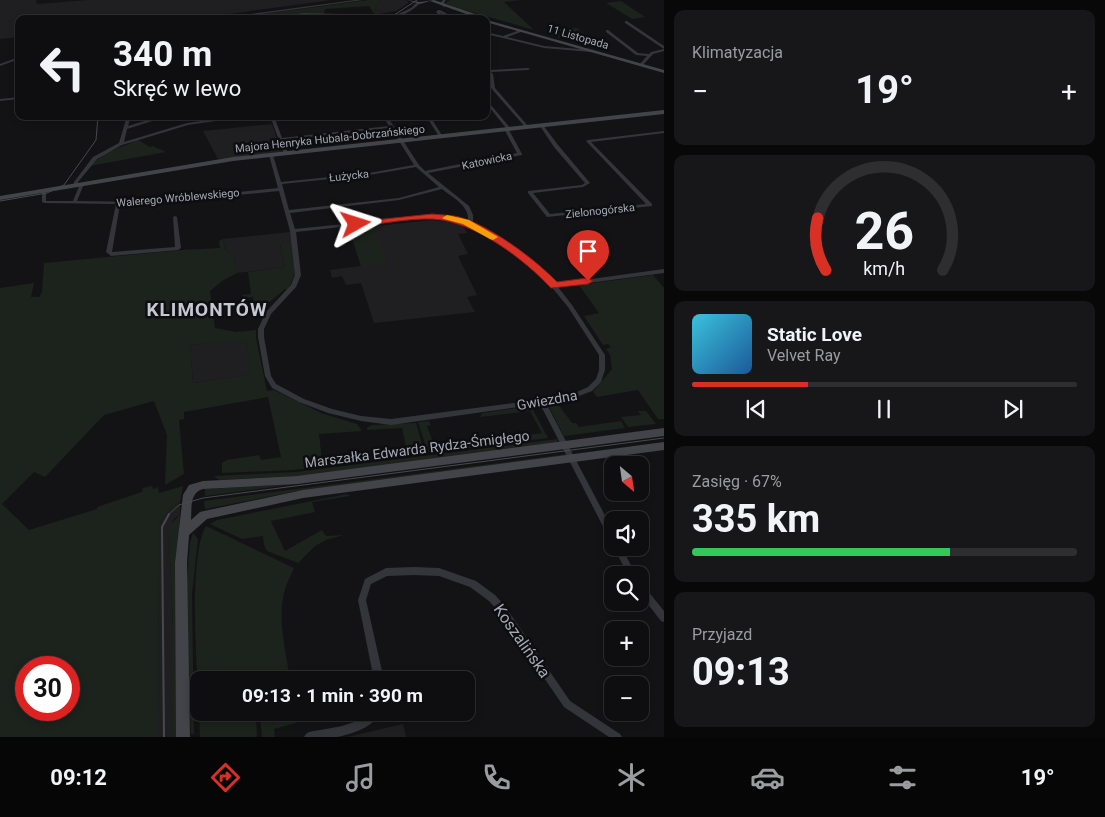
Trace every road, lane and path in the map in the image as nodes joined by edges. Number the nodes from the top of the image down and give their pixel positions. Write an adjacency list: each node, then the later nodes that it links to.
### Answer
1 (349, 0): 11 (street)
2 (362, 0): 12 (street)
3 (409, 0): 6 (main road)
4 (430, 0): 7 (street); 8 (street, 11 Listopada)
5 (445, 0): 8 (street)
6 (418, 3): 7 (street); 10 (street)
7 (424, 3): 18 (street)
8 (444, 6): 19 (street, 11 Listopada)
9 (439, 11): 16 (street); 17 (street)
10 (398, 14): 15 (street)
11 (235, 15)
12 (248, 15)
13 (295, 15): 14 (street)
14 (340, 15)
15 (386, 15)
16 (441, 15)
17 (448, 15)
18 (464, 15)
19 (471, 15)
20 (490, 21): 23 (street, 11 Listopada)
21 (490, 21): 31 (street, 11 Listopada)
22 (626, 22): 27 (street)
23 (520, 31): 26 (street); 28 (street, 11 Listopada)
24 (607, 31): 29 (street)
25 (490, 34): 26 (street)
26 (503, 38): 28 (street)
27 (664, 49): 29 (street)
28 (591, 51): 31 (street, 11 Listopada)
29 (650, 55): 31 (street)
30 (15, 59): 32 (street)
31 (642, 64): 35 (street, 11 Listopada)
32 (0, 65)
33 (528, 69): 34 (street)
34 (490, 70)
35 (664, 70)
36 (490, 79): 50 (street)
37 (15, 98): 38 (street)
38 (0, 100)
39 (490, 105): 40 (street)
40 (492, 108): 52 (street)
41 (664, 112): 48 (street, Majora Henryka Hubala-Dobrzańskiego)
42 (128, 120): 51 (street)
43 (153, 120): 51 (street)
44 (218, 120): 57 (street)
45 (274, 120): 55 (street)
46 (388, 120): 49 (street)
47 (431, 120): 54 (street)
48 (542, 126): 50 (street, Majora Henryka Hubala-Dobrzańskiego); 53 (street, Zielonogórska)
49 (392, 127): 55 (street); 56 (street)
50 (527, 127): 52 (street, Majora Henryka Hubala-Dobrzańskiego)
51 (126, 128): 57 (street)
52 (508, 129): 54 (street, Majora Henryka Hubala-Dobrzańskiego); 61 (street, Katowicka)
53 (664, 132)
54 (441, 136): 56 (street, Majora Henryka Hubala-Dobrzańskiego)
55 (281, 139): 58 (street)
56 (400, 141): 58 (street, Majora Henryka Hubala-Dobrzańskiego); 60 (street)
57 (121, 144): 62 (street)
58 (286, 153): 59 (street, Majora Henryka Hubala-Dobrzańskiego)
59 (271, 155): 62 (street, Majora Henryka Hubala-Dobrzańskiego); 63 (street, Gwiezdna)
60 (417, 166): 61 (street); 63 (street, Łużycka)
61 (425, 172): 64 (street)
62 (79, 185): 65 (street, Majora Henryka Hubala-Dobrzańskiego); 67 (street)
63 (280, 186): 68 (street, Walerego Wróblewskiego); 69 (street, Gwiezdna)
64 (443, 187): 69 (street); 71 (street)
65 (44, 191): 66 (street, Majora Henryka Hubala-Dobrzańskiego); 67 (street, Walerego Wróblewskiego)
66 (0, 198)
67 (74, 203): 68 (street, Walerego Wróblewskiego)
68 (118, 204): 70 (street)
69 (288, 212): 72 (street, Gwiezdna)
70 (175, 217)
71 (470, 224): 72 (street, Gwiezdna); 74 (street, Gwiezdna)
72 (293, 232): 75 (street, Gwiezdna)
73 (664, 271): 74 (street)
74 (554, 286): 75 (street, Gwiezdna)
75 (542, 402): 77 (street)
76 (664, 432): 77 (street, Marszałka Edwarda Rydza-Śmigłego)
77 (566, 445): 79 (street); 80 (street, Marszałka Edwarda Rydza-Śmigłego)
78 (664, 446): 79 (street, Marszałka Edwarda Rydza-Śmigłego)
79 (573, 458): 81 (street, Marszałka Edwarda Rydza-Śmigłego); 82 (street)
80 (187, 505): 81 (street); 83 (street, Marszałka Edwarda Rydza-Śmigłego)
81 (204, 515): 83 (street)
82 (604, 520)
83 (184, 533): 88 (street, Marszałka Edwarda Rydza-Śmigłego)
84 (649, 599): 85 (street)
85 (664, 618)
86 (377, 671): 90 (street, Koszalińska)
87 (368, 721): 89 (street)
88 (182, 737)
89 (309, 737)
90 (617, 737)

